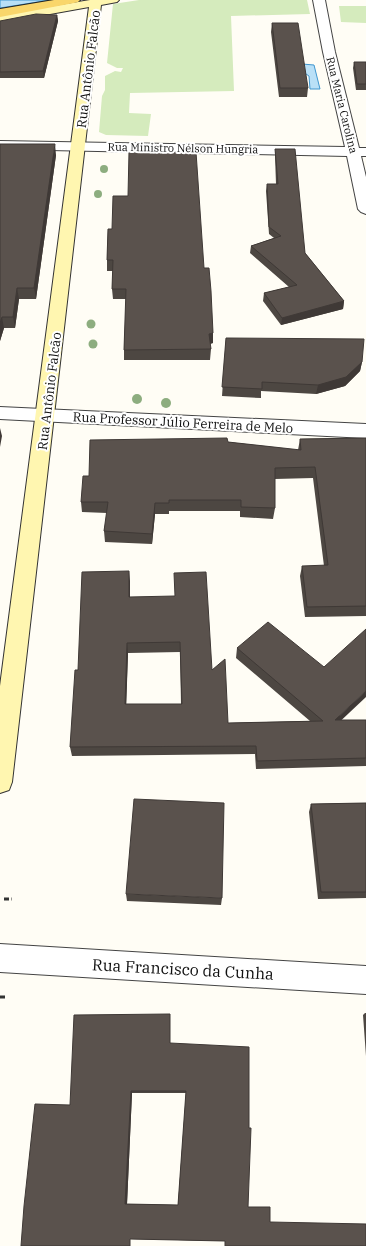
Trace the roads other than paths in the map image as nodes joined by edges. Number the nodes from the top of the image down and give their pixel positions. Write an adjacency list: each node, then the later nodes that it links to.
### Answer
1 (74, 0): 5 (main road)
2 (113, 0): 4 (main road)
3 (319, 0): 9 (street, Rua Maria Carolina)
4 (96, 1): 6 (main road); 8 (main road, Rua Antônio Falcão)
5 (0, 13)
6 (0, 18)
7 (0, 145): 8 (street, Rua Ministro Nélson Hungria)
8 (78, 145): 9 (street, Rua Ministro Nélson Hungria); 12 (main road, Rua Antônio Falcão)
9 (360, 152): 10 (street, Rua Maria Carolina)
10 (366, 209)
11 (0, 413): 12 (street, Rua Professor Júlio Ferreira de Melo)
12 (46, 414): 13 (street, Rua Professor Júlio Ferreira de Melo); 14 (main road, Rua Antônio Falcão)
13 (366, 431)
14 (0, 782)
15 (0, 958): 16 (street, Rua Francisco da Cunha)
16 (366, 980)

